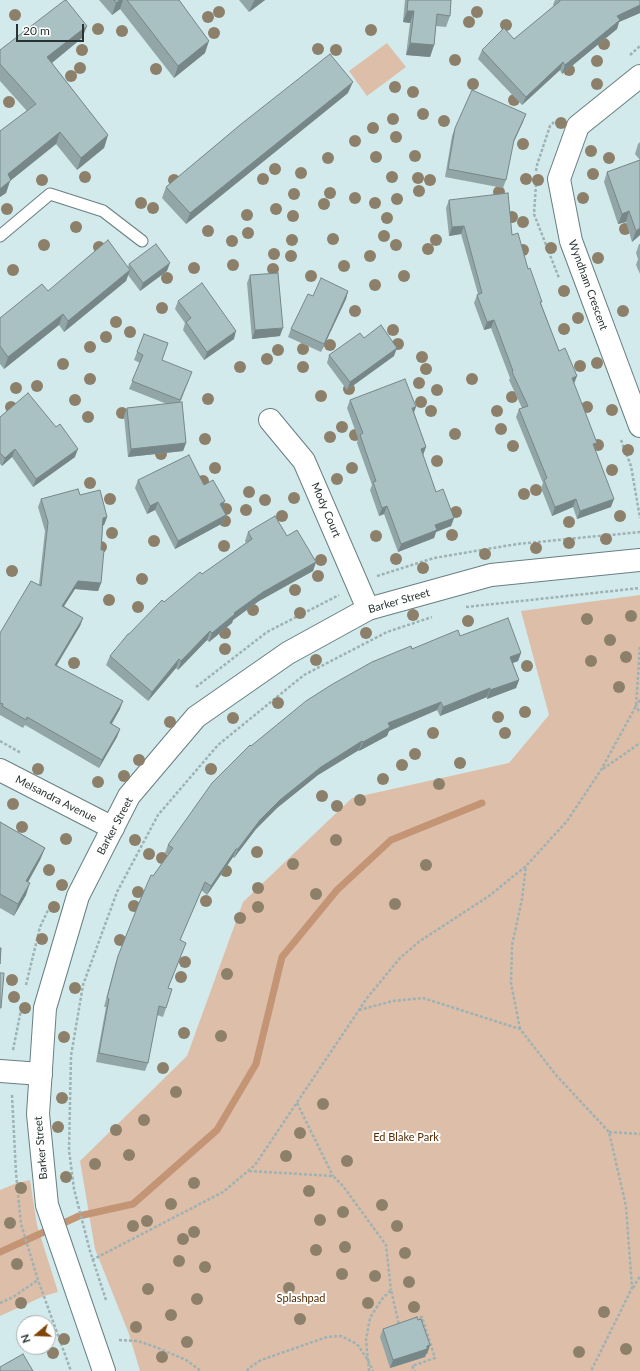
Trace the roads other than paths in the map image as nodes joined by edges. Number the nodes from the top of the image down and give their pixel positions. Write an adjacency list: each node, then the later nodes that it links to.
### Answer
1 (640, 76): 5 (street, Wyndham Crescent)
2 (0, 236): 3 (lane)
3 (142, 241)
4 (270, 420): 7 (street, Mody Court)
5 (640, 426)
6 (640, 560): 7 (street, Barker Street)
7 (368, 609): 9 (street, Barker Street)
8 (0, 770): 9 (street, Melsandra Avenue)
9 (113, 828): 11 (street, Barker Street)
10 (6, 1071): 11 (street)
11 (40, 1074): 12 (street, Barker Street)
12 (104, 1371)

